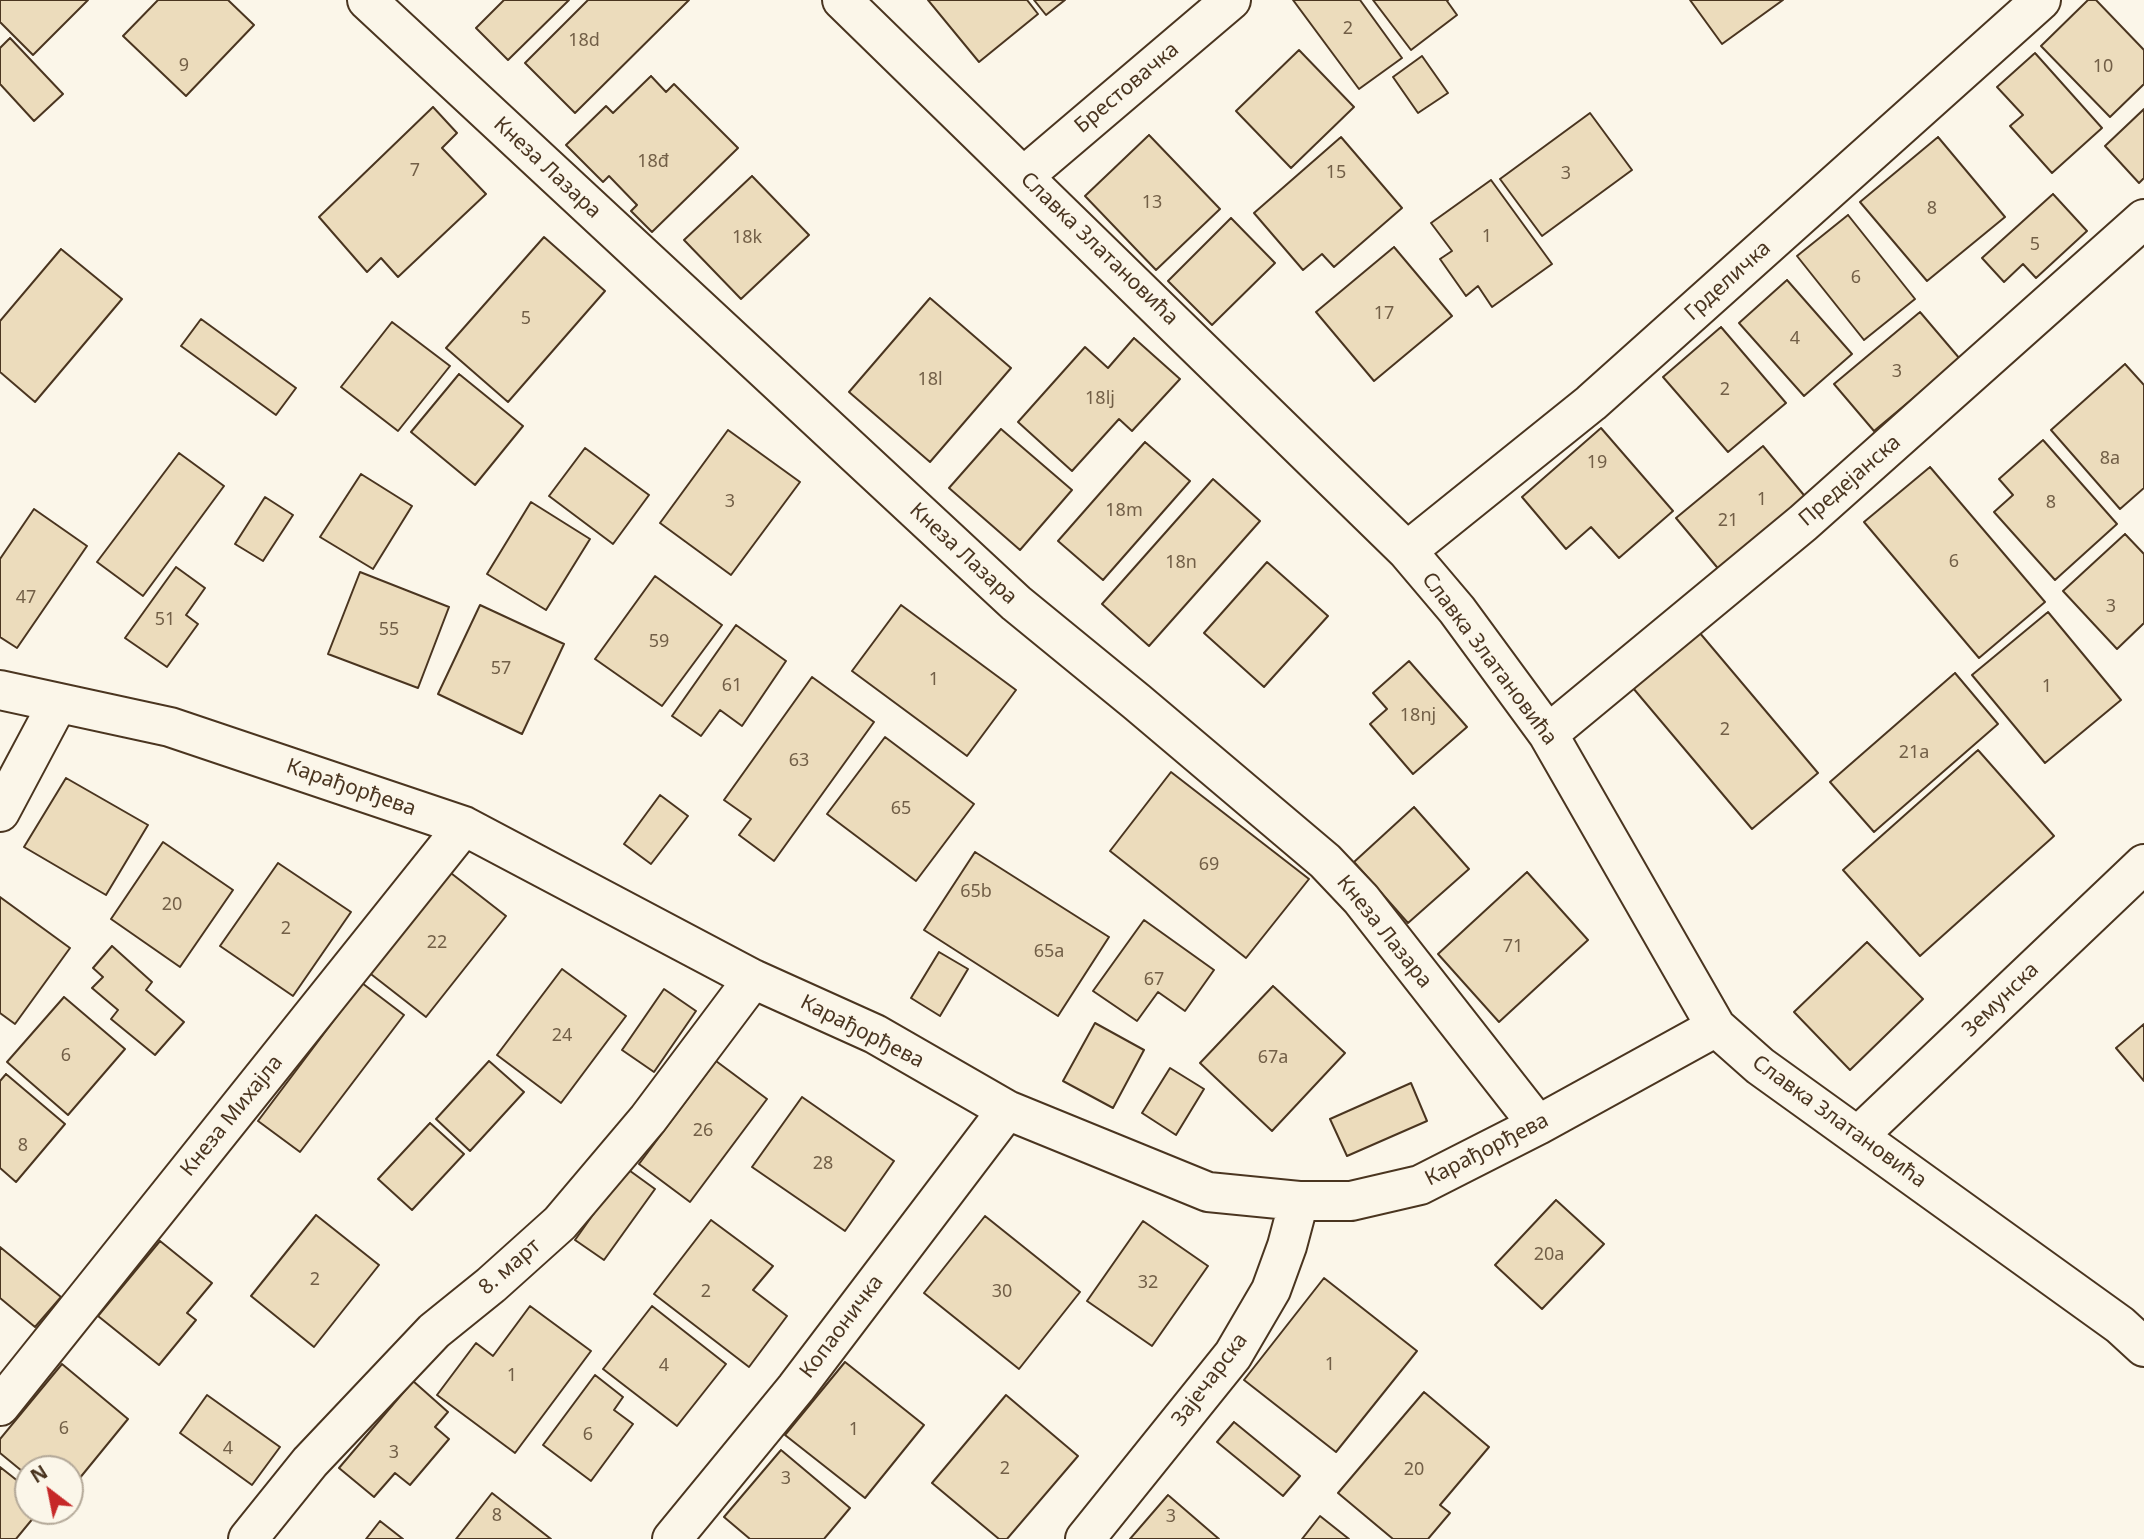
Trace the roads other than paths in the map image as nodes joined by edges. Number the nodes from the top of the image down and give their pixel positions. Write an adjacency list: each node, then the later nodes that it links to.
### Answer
1 (367, 0): 17 (street, Кнеза Лазара)
2 (842, 0): 5 (street, Славка Златановића)
3 (1231, 0): 5 (street, Брестовачка)
4 (2041, 0): 7 (street, Грделичка)
5 (1024, 176): 7 (street, Славка Златановића)
6 (2144, 219): 10 (street, Предејанска)
7 (1407, 551): 10 (street, Славка Златановића)
8 (0, 690): 9 (street, Карађорђева)
9 (58, 703): 11 (street); 12 (street, Карађорђева)
10 (1548, 734): 15 (street, Славка Златановића)
11 (0, 812)
12 (464, 826): 14 (street, Карађорђева); 21 (street, Кнеза Михајла)
13 (2144, 864): 18 (street, Земунска)
14 (753, 979): 16 (street, Карађорђева); 22 (street, 8. март)
15 (1716, 1027): 17 (street, Карађорђева); 18 (street, Славка Златановића)
16 (1007, 1110): 19 (street, Карађорђева); 23 (street, Копаоничка)
17 (1538, 1125): 19 (street, Карађорђева)
18 (1858, 1136): 20 (street, Славка Златановића)
19 (1299, 1201): 24 (street, Зајечарска)
20 (2136, 1334)
21 (0, 1406)
22 (248, 1539)
23 (672, 1539)
24 (1085, 1539)

